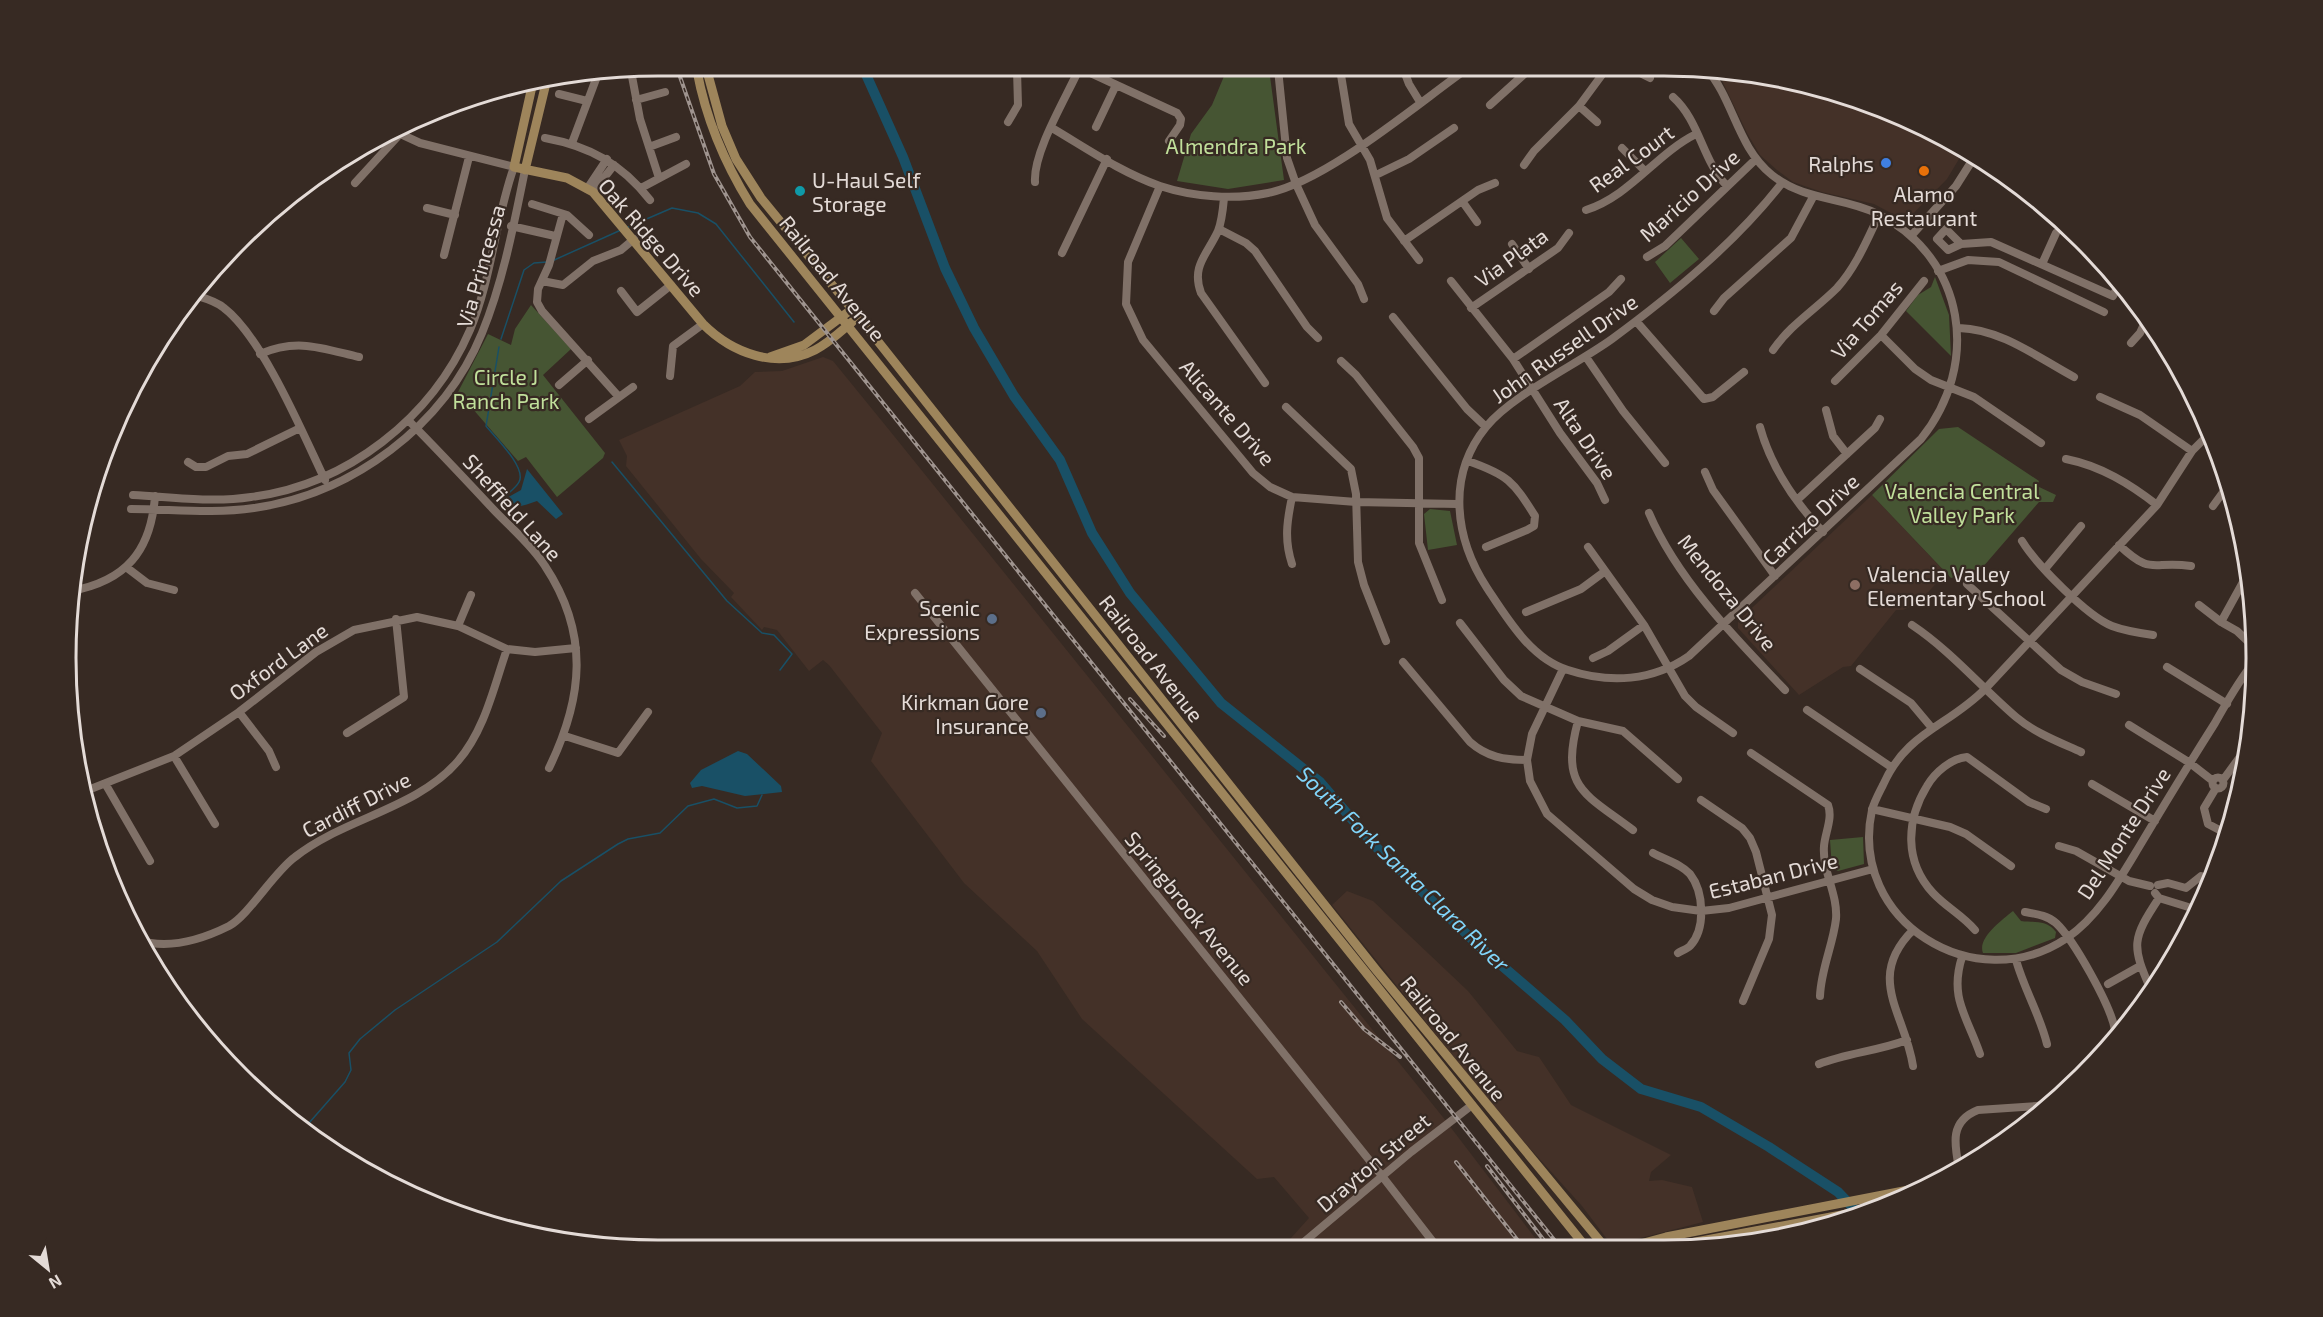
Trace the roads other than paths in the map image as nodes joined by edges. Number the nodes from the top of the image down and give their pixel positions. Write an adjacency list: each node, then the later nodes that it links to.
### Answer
1 (698, 76): 108 (main road, Railroad Avenue)
2 (708, 76): 103 (main road, Railroad Avenue)
3 (1017, 76): 28 (street)
4 (1078, 76): 31 (street)
5 (1096, 76): 17 (street)
6 (1279, 76): 59 (street)
7 (1341, 76): 39 (street)
8 (1406, 76): 25 (street)
9 (1457, 76): 25 (street)
10 (1522, 76): 26 (street)
11 (1601, 76): 27 (street)
12 (1646, 76): 14 (street)
13 (632, 77): 23 (street)
14 (1650, 78)
15 (1714, 79): 45 (street, Carrizo Drive)
16 (595, 80): 24 (street)
17 (1116, 85): 30 (street); 37 (street)
18 (545, 88): 51 (main road, Via Princessa)
19 (531, 91): 50 (main road, Via Princessa)
20 (665, 92): 23 (street)
21 (559, 94): 24 (street)
22 (1673, 97): 33 (street)
23 (636, 100): 41 (street)
24 (587, 101): 38 (street)
25 (1420, 102): 39 (street)
26 (1490, 105)
27 (1579, 106): 29 (street); 49 (street)
28 (1008, 122)
29 (1597, 122)
30 (1096, 127)
31 (1052, 128): 44 (street); 55 (street)
32 (1454, 128): 53 (street)
33 (1696, 134): 52 (street, Real Court); 61 (street)
34 (405, 135): 43 (street, Oak Ridge Drive)
35 (676, 137): 41 (street)
36 (545, 138): 38 (street)
37 (1169, 141)
38 (572, 143): 46 (street)
39 (1361, 144): 53 (street); 59 (street)
40 (386, 145): 56 (street)
41 (649, 147): 54 (street)
42 (1622, 148): 52 (street)
43 (468, 158): 50 (street, Oak Ridge Drive); 72 (street)
44 (1107, 159): 60 (street); 86 (street)
45 (1756, 159): 58 (street, Carrizo Drive); 61 (street, Maricio Drive)
46 (610, 162): 62 (street); 63 (street)
47 (1970, 163): 81 (street)
48 (686, 164): 54 (street)
49 (1524, 165)
50 (514, 167): 51 (main road, Oak Ridge Drive); 140 (street, Via Princessa)
51 (525, 170): 63 (main road, Oak Ridge Drive); 75 (street, Via Princessa)
52 (1646, 171): 70 (street, Real Court)
53 (1376, 175): 83 (street)
54 (659, 178): 62 (street)
55 (1035, 182)
56 (355, 183)
57 (1495, 183): 67 (street)
58 (1782, 183): 64 (street, Carrizo Drive); 109 (street, John Russell Drive)
59 (1296, 184): 65 (street); 101 (street)
60 (1161, 186): 65 (street); 159 (street, Alicante Drive)
61 (1727, 186): 88 (street, Maricio Drive)
62 (640, 188): 66 (street)
63 (590, 191): 82 (main road, Oak Ridge Drive)
64 (1813, 197): 73 (street, Carrizo Drive); 104 (street)
65 (1224, 198): 76 (street)
66 (650, 200)
67 (1462, 201): 74 (street); 83 (street)
68 (532, 204): 71 (street)
69 (427, 208): 72 (street)
70 (1586, 210)
71 (563, 213): 79 (street); 80 (street)
72 (455, 215): 87 (street)
73 (1879, 215): 81 (street, Carrizo Drive); 117 (street)
74 (1477, 222)
75 (512, 226): 80 (street); 144 (street, Via Princessa)
76 (1219, 229): 115 (street); 129 (street)
77 (1569, 232): 91 (street, Via Plata)
78 (2056, 233): 90 (street)
79 (589, 235)
80 (555, 236): 94 (street)
81 (1911, 236): 92 (street, Carrizo Drive)
82 (634, 239): 94 (street); 97 (main road, Oak Ridge Drive)
83 (1404, 241): 89 (street)
84 (1512, 244): 91 (street)
85 (1961, 244): 90 (street)
86 (1062, 254)
87 (444, 255)
88 (1647, 257)
89 (1419, 260)
90 (2042, 264): 99 (street)
91 (1528, 269): 102 (street, Via Plata)
92 (1938, 271): 105 (street); 113 (street, Carrizo Drive)
93 (1621, 279): 122 (street)
94 (542, 281): 123 (street)
95 (1451, 281): 102 (street, Alta Drive)
96 (1924, 281): 114 (street, Via Tomas)
97 (671, 285): 98 (street); 110 (main road, Oak Ridge Drive)
98 (621, 291)
99 (2115, 291)
100 (202, 298): 118 (street)
101 (1364, 299)
102 (1471, 308): 122 (street, Alta Drive)
103 (852, 309): 106 (main road, Railroad Avenue); 108 (main road)
104 (1714, 311)
105 (2104, 312)
106 (859, 317): 111 (main road, Oak Ridge Drive); 255 (main road, Railroad Avenue)
107 (1393, 317): 141 (street)
108 (841, 318): 111 (main road, Railroad Avenue); 120 (main road)
109 (1636, 321): 121 (street, John Russell Drive); 125 (street)
110 (703, 324): 120 (main road, Oak Ridge Drive); 126 (street)
111 (848, 326): 120 (main road, Oak Ridge Drive); 249 (main road, Railroad Avenue)
112 (2143, 327): 116 (street)
113 (1959, 328): 127 (street); 132 (street, Carrizo Drive)
114 (1881, 335): 128 (street, Via Tomas); 132 (street)
115 (1318, 338)
116 (2131, 343)
117 (1773, 350)
118 (260, 354): 119 (street); 143 (street)
119 (359, 357)
120 (770, 357)
121 (1586, 357): 133 (street, John Russell Drive); 152 (street)
122 (1513, 359): 133 (street, Alta Drive)
123 (588, 360): 130 (street); 134 (street)
124 (1341, 361): 163 (street)
125 (1744, 372)
126 (670, 376)
127 (2074, 377)
128 (1835, 381)
129 (1265, 382)
130 (559, 385)
131 (633, 387): 134 (street)
132 (1951, 388): 146 (street); 171 (street, Carrizo Drive)
133 (1533, 391): 141 (street, John Russell Drive); 160 (street, Alta Drive)
134 (620, 397): 138 (street)
135 (2100, 397): 147 (street)
136 (1287, 406): 162 (street)
137 (1826, 410): 148 (street)
138 (589, 419)
139 (1880, 419): 148 (street)
140 (408, 420): 144 (street, Sheffield Lane); 154 (street, Via Princessa)
141 (1486, 427): 150 (street, John Russell Drive)
142 (1760, 427): 161 (street)
143 (300, 428): 151 (street); 154 (street)
144 (416, 429): 155 (street, Via Princessa); 204 (street, Sheffield Lane)
145 (2203, 440): 147 (street)
146 (2041, 443)
147 (2192, 451): 165 (street)
148 (1847, 454): 161 (street)
149 (2066, 459): 165 (street)
150 (1468, 461): 164 (street, John Russell Drive); 174 (street)
151 (188, 462)
152 (1665, 463)
153 (1705, 472): 181 (street)
154 (323, 477): 155 (street); 158 (street, Via Princessa)
155 (328, 487): 168 (street, Via Princessa)
156 (2223, 493): 166 (street)
157 (133, 495): 158 (street, Via Princessa)
158 (155, 496): 168 (street)
159 (1293, 497): 162 (street, Alicante Drive); 176 (street)
160 (1605, 500)
161 (1797, 500): 171 (street)
162 (1356, 502): 163 (street, Alicante Drive); 202 (street)
163 (1419, 503): 164 (street, Alicante Drive); 189 (street)
164 (1457, 504): 201 (street, John Russell Drive)
165 (2157, 505): 173 (street)
166 (2213, 506)
167 (131, 509): 168 (street, Via Princessa)
168 (154, 509): 178 (street)
169 (1649, 513): 195 (street, Mendoza Drive)
170 (2081, 526): 179 (street)
171 (1823, 532): 181 (street, Carrizo Drive)
172 (2022, 541): 179 (street)
173 (2119, 545): 177 (street); 188 (street)
174 (1486, 547)
175 (1588, 547): 180 (street)
176 (1292, 564)
177 (2191, 566)
178 (126, 567): 184 (street); 185 (street)
179 (2045, 569): 188 (street)
180 (1604, 572): 191 (street); 196 (street)
181 (1775, 576): 195 (street, Carrizo Drive)
182 (1967, 584): 203 (street)
183 (2242, 584): 193 (street)
184 (81, 589)
185 (174, 590)
186 (915, 593): 285 (street, Springbrook Avenue)
187 (471, 595): 197 (street)
188 (2073, 595): 199 (street); 203 (street)
189 (1442, 600)
190 (2199, 605): 193 (street)
191 (1526, 612)
192 (396, 619): 197 (street, Oxford Lane); 219 (street, Oxford Lane); 224 (street)
193 (2221, 621): 200 (street)
194 (1460, 623): 217 (street)
195 (1725, 624): 209 (street, Carrizo Drive); 214 (street, Mendoza Drive)
196 (1644, 625): 206 (street); 209 (street)
197 (458, 626): 205 (street, Oxford Lane)
198 (1912, 626): 213 (street)
199 (2153, 635)
200 (2246, 639)
201 (1525, 640): 210 (street, Carrizo Drive)
202 (1386, 641)
203 (2029, 641): 213 (street); 215 (street)
204 (576, 648): 205 (street, Oxford Lane); 226 (street, Sheffield Lane)
205 (507, 649): 267 (street, Cardiff Drive)
206 (1593, 658)
207 (1403, 662): 231 (street)
208 (2167, 667): 216 (street)
209 (1669, 668): 210 (street, Carrizo Drive); 225 (street)
210 (1563, 669): 217 (street, Estaban Drive)
211 (1860, 669): 223 (street)
212 (2246, 675): 216 (street, Del Monte Drive)
213 (1986, 688): 223 (street); 227 (street)
214 (1785, 690)
215 (2116, 694)
216 (2227, 704): 232 (street, Del Monte Drive)
217 (1545, 706): 221 (street); 231 (street, Estaban Drive)
218 (1807, 710): 234 (street)
219 (239, 712): 229 (street, Oxford Lane); 233 (street)
220 (648, 712): 226 (street)
221 (1578, 721): 236 (street); 247 (street)
222 (2129, 725): 232 (street)
223 (1932, 728): 234 (street)
224 (347, 733)
225 (1733, 733)
226 (565, 736): 235 (street, Sheffield Lane)
227 (2081, 752)
228 (1751, 753): 258 (street)
229 (174, 756): 238 (street, Oxford Lane); 246 (street)
230 (2238, 758): 237 (street)
231 (1527, 760): 262 (street, Estaban Drive)
232 (2190, 763): 237 (street); 245 (street, Del Monte Drive)
233 (276, 767)
234 (1891, 767): 242 (street)
235 (549, 768)
236 (1678, 779)
237 (2217, 782): 248 (street)
238 (106, 784): 240 (street, Oxford Lane); 252 (street)
239 (2092, 784): 245 (street)
240 (92, 789)
241 (1701, 800): 260 (street)
242 (1872, 809): 244 (street); 254 (street)
243 (2046, 809): 244 (street)
244 (1913, 817): 253 (street); 265 (street)
245 (2155, 821): 257 (street, Del Monte Drive)
246 (215, 824)
247 (1633, 830)
248 (2221, 831)
249 (1259, 841): 255 (main road); 282 (main road, Railroad Avenue)
250 (2059, 846): 257 (street)
251 (1653, 853): 262 (street)
252 (150, 861)
253 (2011, 866)
254 (1874, 869): 258 (street, Estaban Drive); 264 (street, Del Monte Drive)
255 (1302, 875): 292 (main road, Railroad Avenue)
256 (2204, 877): 259 (street)
257 (2125, 878): 259 (street); 266 (street, Del Monte Drive)
258 (1829, 879): 260 (street, Estaban Drive); 274 (street)
259 (2156, 891): 261 (street); 271 (street)
260 (1768, 897): 262 (street, Estaban Drive); 275 (street)
261 (2190, 907)
262 (1701, 911): 268 (street)
263 (2025, 912): 266 (street)
264 (1913, 930): 269 (street, Del Monte Drive); 277 (street)
265 (1975, 930)
266 (2068, 937): 270 (street, Del Monte Drive); 276 (street)
267 (151, 944)
268 (1678, 953)
269 (1962, 957): 270 (street, Del Monte Drive); 279 (street)
270 (2016, 960): 278 (street)
271 (2140, 966): 272 (street); 273 (street)
272 (2148, 983)
273 (2108, 984)
274 (1820, 996)
275 (1743, 1000)
276 (2115, 1027)
277 (1907, 1040): 280 (street); 281 (street)
278 (2047, 1044)
279 (1980, 1054)
280 (1819, 1064)
281 (1913, 1066)
282 (1472, 1105): 285 (street, Drayton Street); 291 (main road, Railroad Avenue)
283 (2033, 1108): 284 (street)
284 (1958, 1162)
285 (1382, 1176): 289 (street, Drayton Street); 290 (street, Springbrook Avenue)
286 (1893, 1193): 293 (main road)
287 (1823, 1219): 288 (main road)
288 (1721, 1238)
289 (1306, 1240)
290 (1432, 1240)
291 (1580, 1240)
292 (1599, 1240)
293 (1655, 1240)

